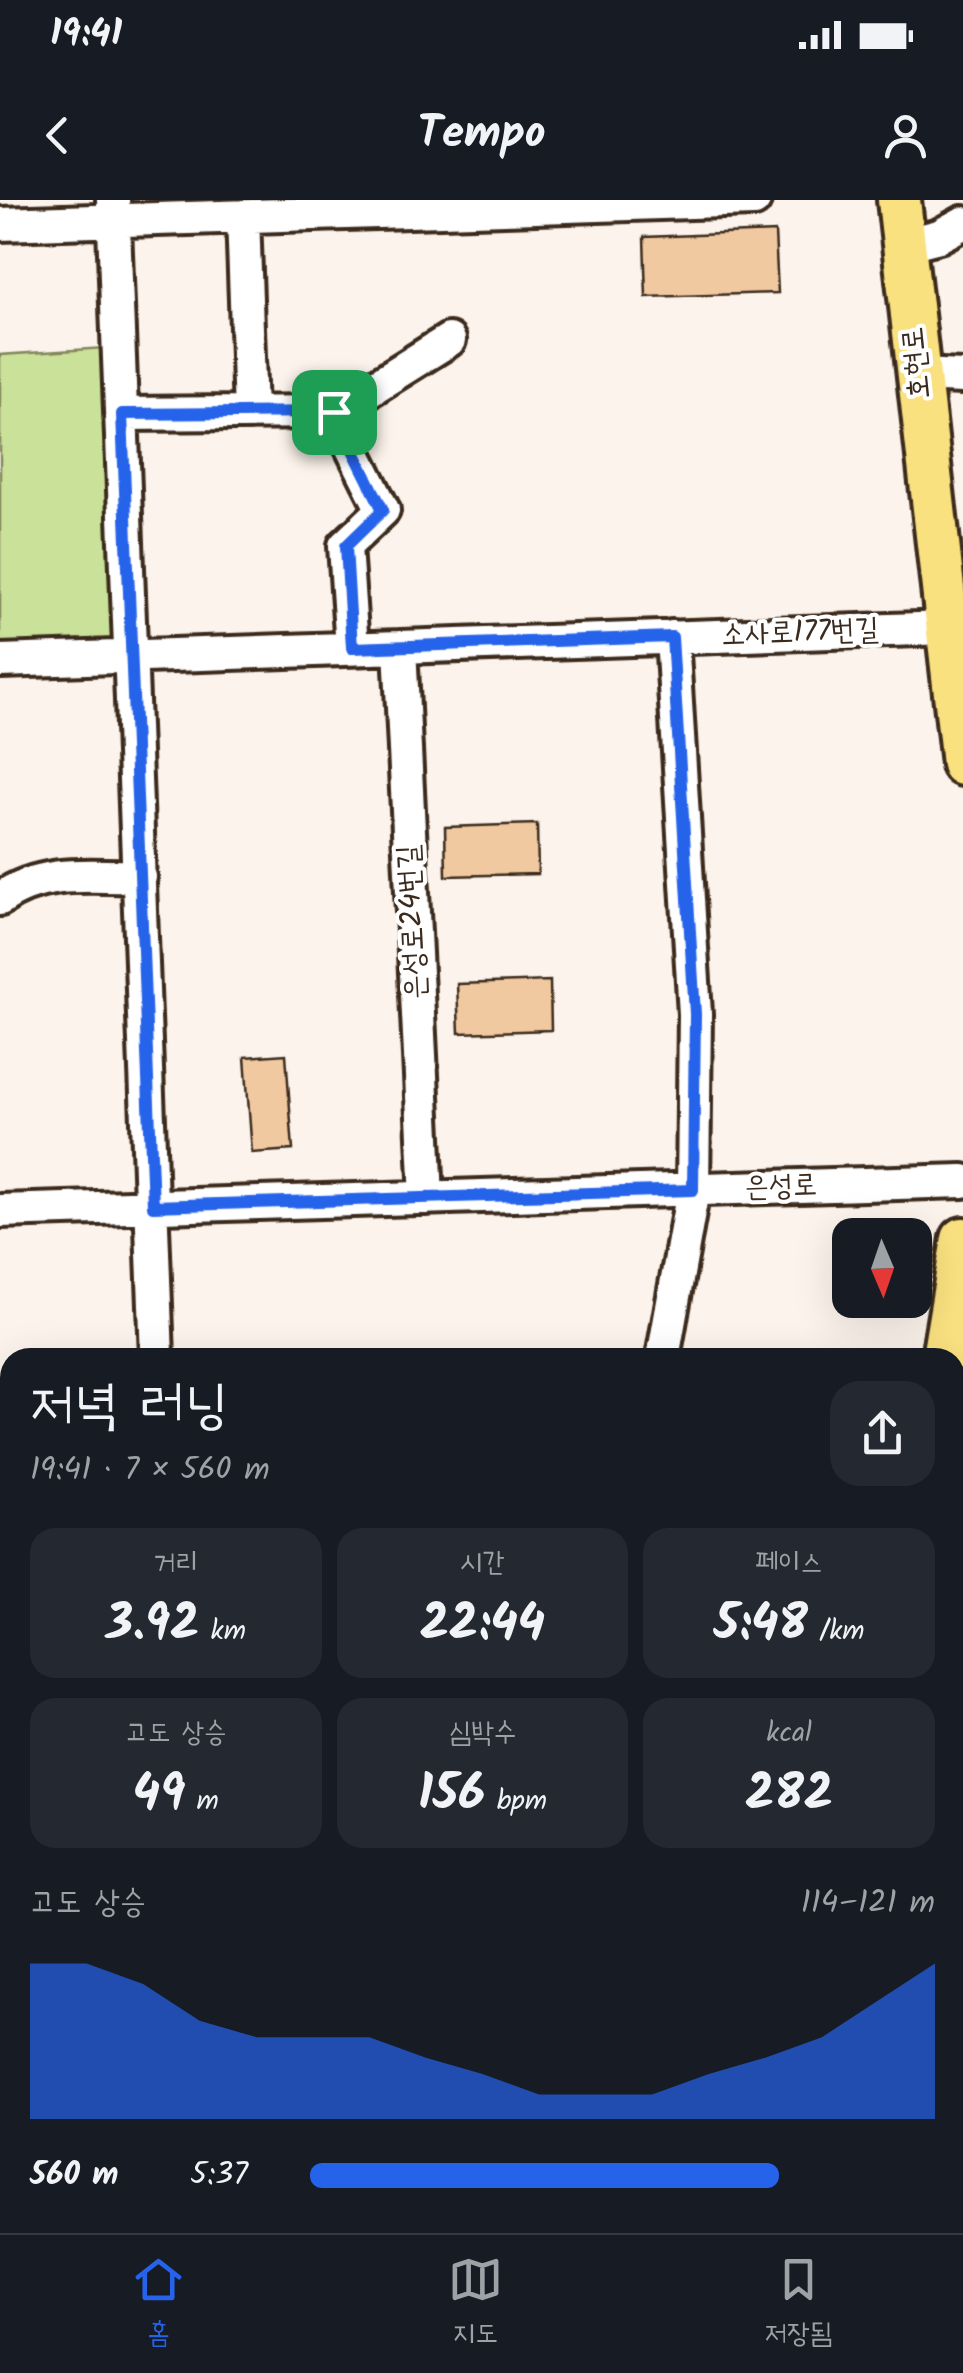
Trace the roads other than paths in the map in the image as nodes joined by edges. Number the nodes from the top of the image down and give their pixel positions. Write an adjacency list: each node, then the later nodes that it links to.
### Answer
1 (754, 200): 3 (street)
2 (899, 200): 8 (main road, 호현로)
3 (678, 201): 5 (street)
4 (114, 210): 5 (street); 7 (street); 14 (street)
5 (243, 216): 13 (street)
6 (963, 223): 8 (street)
7 (0, 224)
8 (904, 245): 10 (main road, 호현로)
9 (449, 340): 12 (street)
10 (919, 375): 11 (street); 15 (main road, 호현로)
11 (963, 377)
12 (334, 412): 13 (street); 19 (street)
13 (250, 413): 14 (street)
14 (122, 414): 20 (street)
15 (951, 552): 16 (main road, 호현로)
16 (948, 628): 17 (street, 소사로177번길); 22 (main road, 호현로)
17 (672, 637): 18 (street, 소사로177번길); 27 (street)
18 (400, 646): 19 (street, 소사로177번길); 28 (street, 은성로24번길)
19 (352, 648): 20 (street, 소사로177번길)
20 (131, 656): 21 (street, 소사로177번길); 24 (street)
21 (0, 660)
22 (959, 693): 23 (main road, 호현로)
23 (963, 764)
24 (140, 877): 25 (street); 29 (street)
25 (0, 899)
26 (963, 1181): 27 (street, 은성로)
27 (693, 1190): 28 (street, 은성로); 33 (street)
28 (426, 1198): 29 (street, 은성로)
29 (153, 1206): 30 (street, 은성로); 32 (street)
30 (0, 1211)
31 (963, 1239): 34 (main road)
32 (157, 1348)
33 (665, 1348)
34 (945, 1348)

